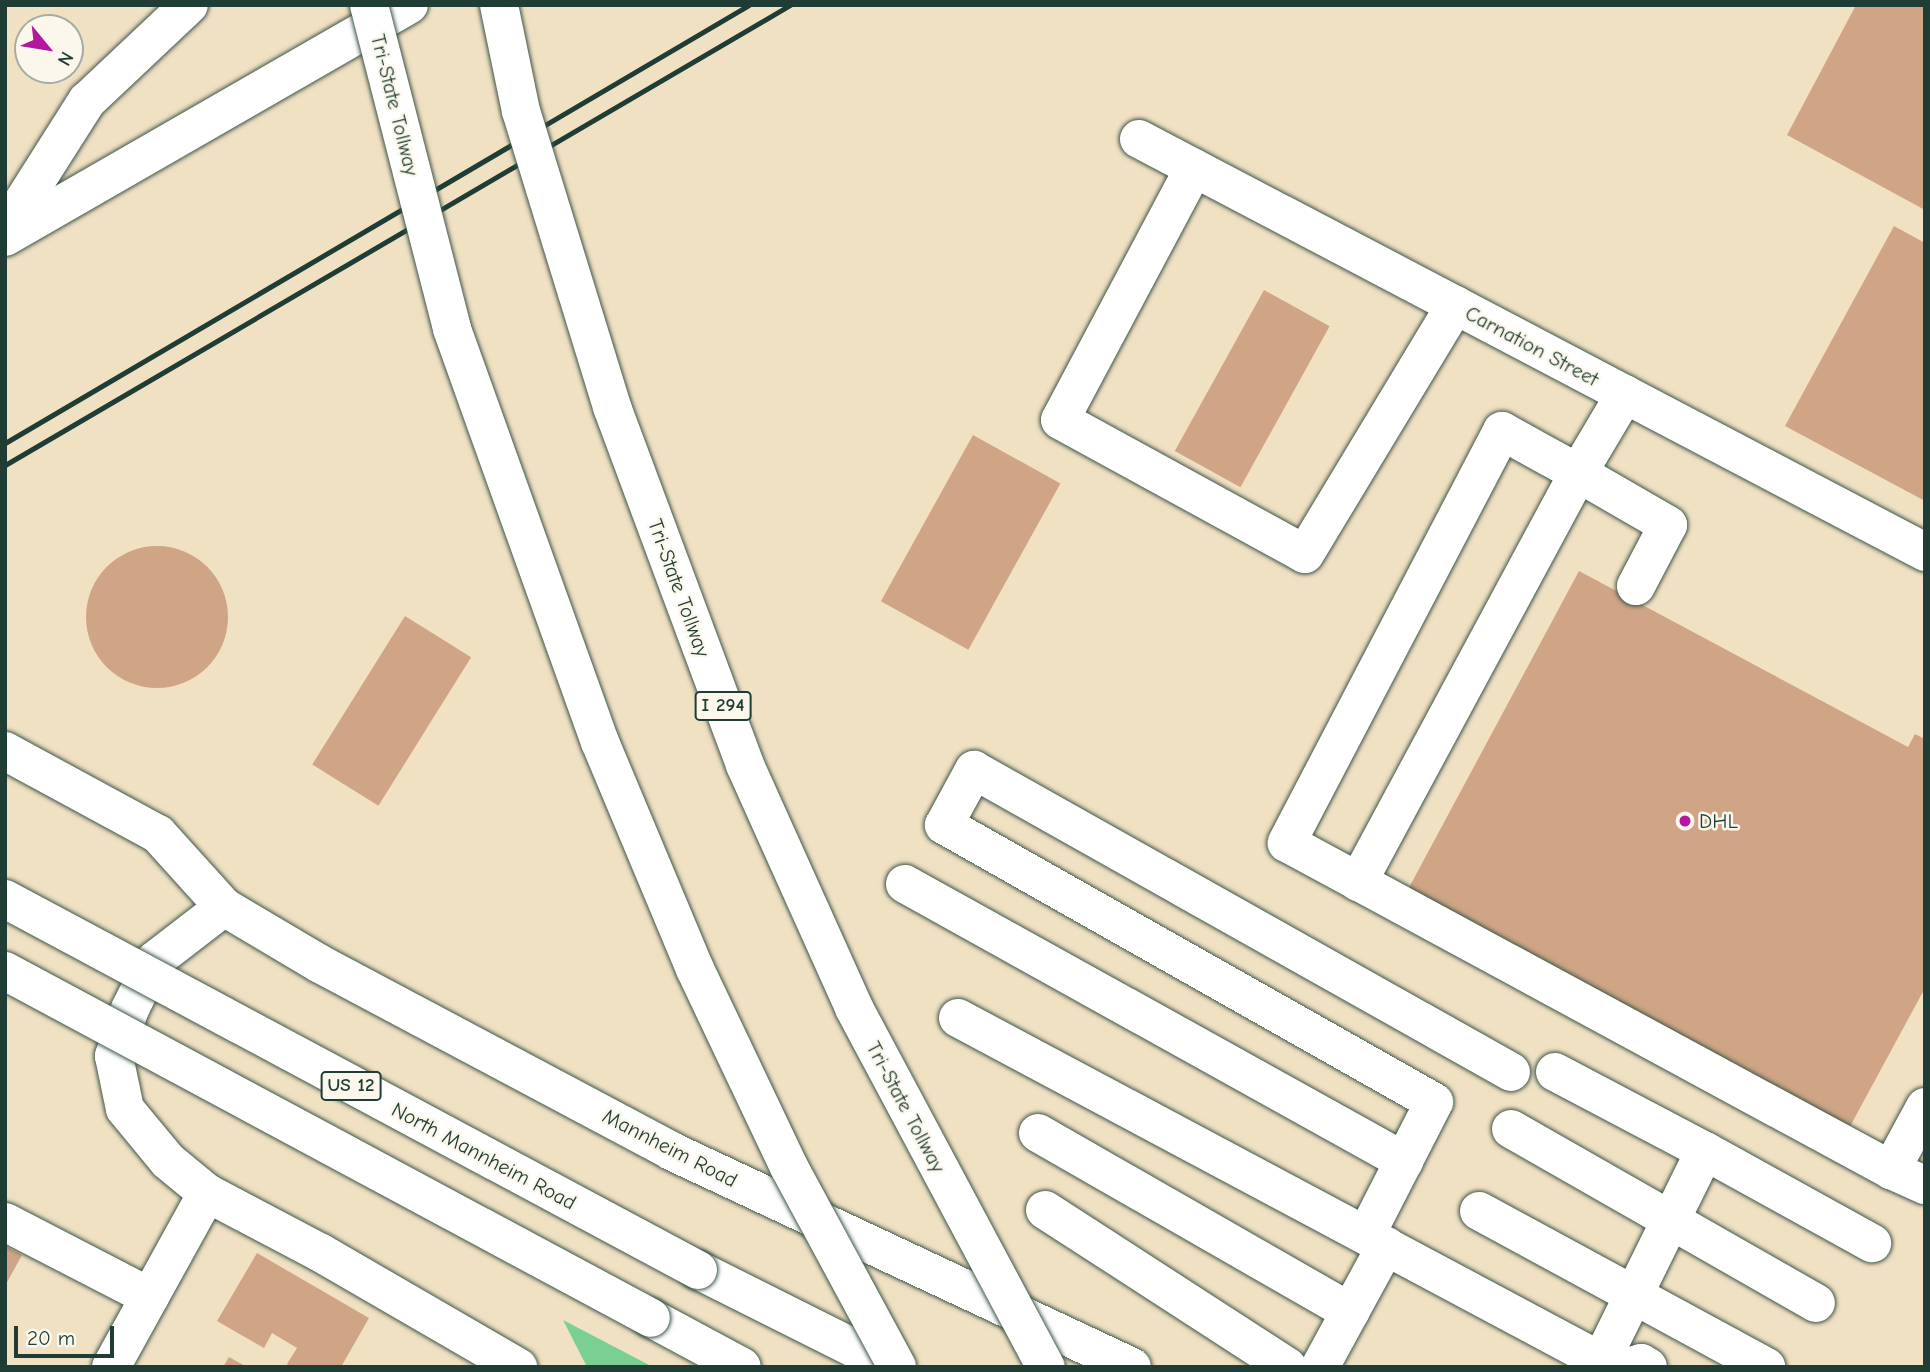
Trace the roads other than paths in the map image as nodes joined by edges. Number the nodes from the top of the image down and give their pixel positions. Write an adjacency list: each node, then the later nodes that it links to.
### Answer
1 (189, 5): 7 (main road)
2 (369, 5): 46 (main road, Tri-State Tollway, bridge)
3 (409, 5): 8 (main road)
4 (499, 5): 47 (main road, Tri-State Tollway / I 294, bridge)
5 (1139, 139): 6 (main road, Carnation Street)
6 (1194, 168): 9 (main road, Carnation Street); 9 (main road)
7 (5, 230)
8 (5, 237)
9 (1455, 306): 10 (main road, Carnation Street)
10 (1625, 394): 11 (main road); 12 (main road, Carnation Street)
11 (1578, 473): 13 (main road); 15 (main road); 15 (main road)
12 (1925, 552)
13 (1636, 586)
14 (5, 751): 18 (main road, Mannheim Road)
15 (1358, 882): 28 (main road)
16 (905, 884): 27 (main road)
17 (5, 899): 45 (main road, North Mannheim Road / US 12, bridge)
18 (224, 907): 29 (main road); 41 (main road, Mannheim Road)
19 (5, 971): 44 (main road, bridge)
20 (958, 1018): 34 (main road)
21 (1511, 1072): 27 (main road)
22 (1555, 1072): 26 (main road)
23 (1925, 1107): 28 (main road)
24 (1511, 1129): 32 (main road)
25 (1038, 1133): 39 (main road)
26 (1705, 1151): 32 (main road); 35 (main road)
27 (1404, 1161): 34 (main road)
28 (1908, 1177)
29 (207, 1194): 37 (main road); 43 (main road)
30 (1045, 1210): 48 (main road)
31 (1479, 1211): 36 (main road)
32 (1671, 1221): 36 (main road); 38 (main road)
33 (5, 1222): 37 (main road)
34 (1376, 1241): 39 (main road); 40 (main road)
35 (1872, 1243)
36 (1633, 1296): 40 (main road); 51 (main road)
37 (150, 1297): 42 (main road)
38 (1816, 1303)
39 (1349, 1312): 49 (main road)
40 (1614, 1365): 50 (main road)
41 (1130, 1366)
42 (111, 1367)
43 (518, 1367)
44 (742, 1367)
45 (892, 1367)
46 (897, 1367)
47 (1046, 1367)
48 (1288, 1367)
49 (1320, 1367)
50 (1648, 1367)
51 (1766, 1367)

